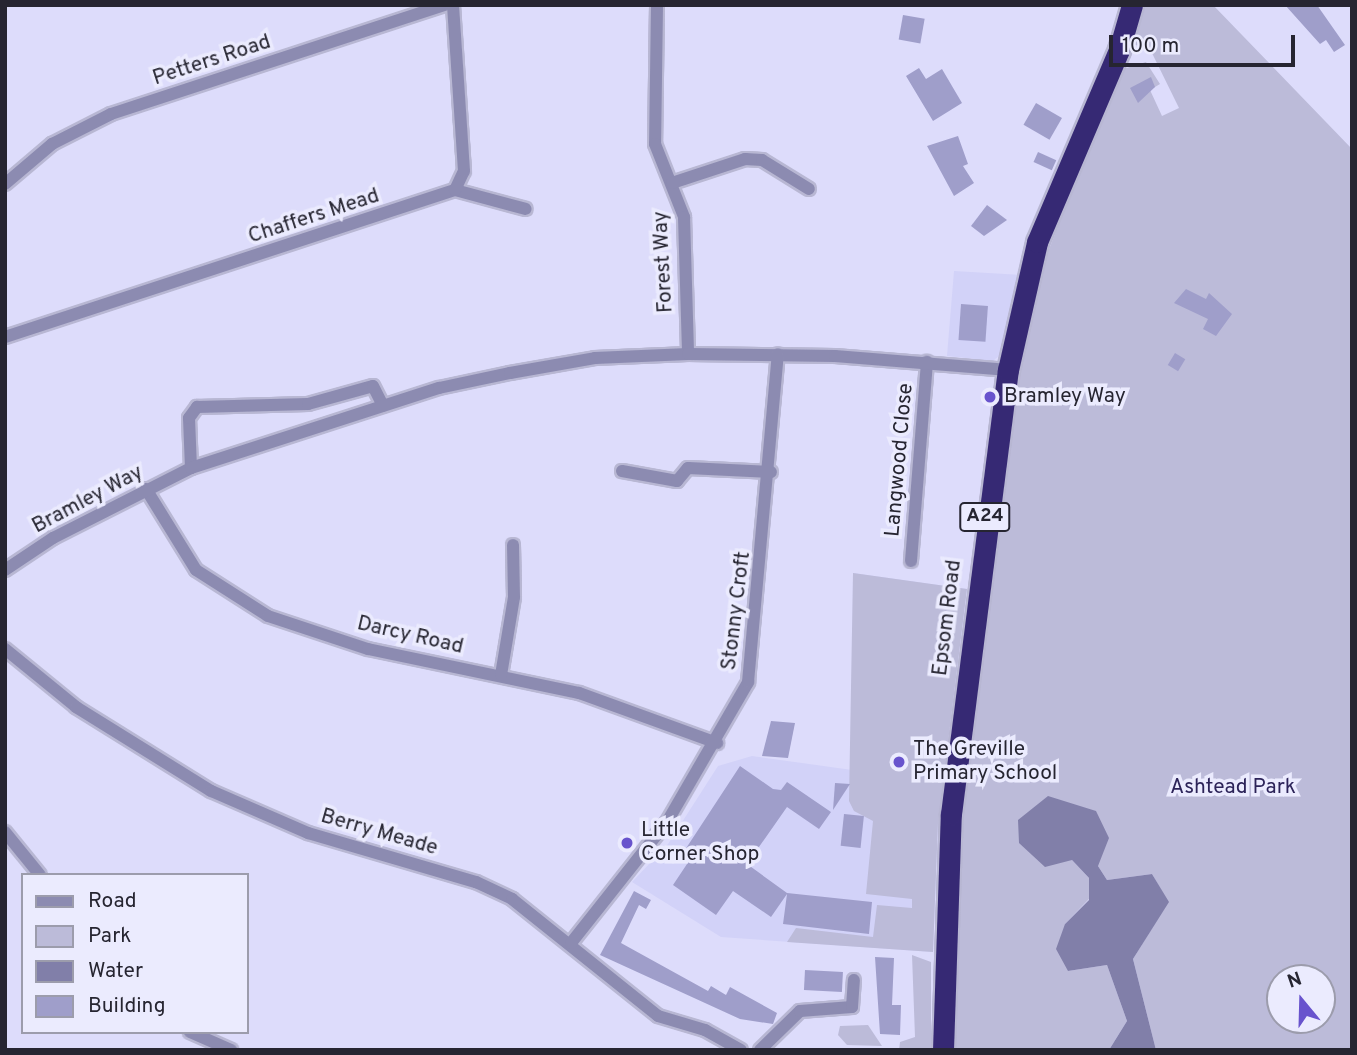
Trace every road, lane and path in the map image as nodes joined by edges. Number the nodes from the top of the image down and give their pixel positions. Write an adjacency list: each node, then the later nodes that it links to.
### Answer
1 (445, 5): 6 (street, Petters Road)
2 (453, 5): 8 (street)
3 (657, 5): 5 (street, Forest Way)
4 (1132, 5): 14 (highway, Epsom Road / A24)
5 (672, 183): 7 (street); 11 (street, Forest Way)
6 (5, 184)
7 (809, 189)
8 (456, 190): 9 (street); 10 (street, Chaffers Mead)
9 (526, 209)
10 (5, 337)
11 (688, 354): 12 (street, Bramley Way); 15 (street, Bramley Way)
12 (778, 354): 13 (street, Bramley Way); 18 (street, Stonny Croft)
13 (927, 362): 14 (street, Bramley Way); 21 (street, Langwood Close)
14 (1008, 370): 34 (highway, Epsom Road / A24)
15 (383, 406): 16 (street, Bramley Way); 16 (street)
16 (191, 468): 19 (street, Bramley Way)
17 (622, 471): 18 (street)
18 (771, 472): 25 (street, Stonny Croft)
19 (146, 489): 22 (street, Bramley Way); 24 (street, Darcy Road)
20 (513, 545): 24 (street)
21 (912, 561)
22 (5, 570)
23 (5, 649): 28 (street, Berry Meade)
24 (501, 675): 25 (street, Darcy Road)
25 (717, 743): 28 (street, Stonny Croft)
26 (5, 832): 27 (street)
27 (38, 873)
28 (571, 943): 32 (street, Berry Meade)
29 (853, 980): 33 (street)
30 (195, 1034): 31 (street)
31 (231, 1050)
32 (741, 1050)
33 (760, 1050)
34 (943, 1050)

